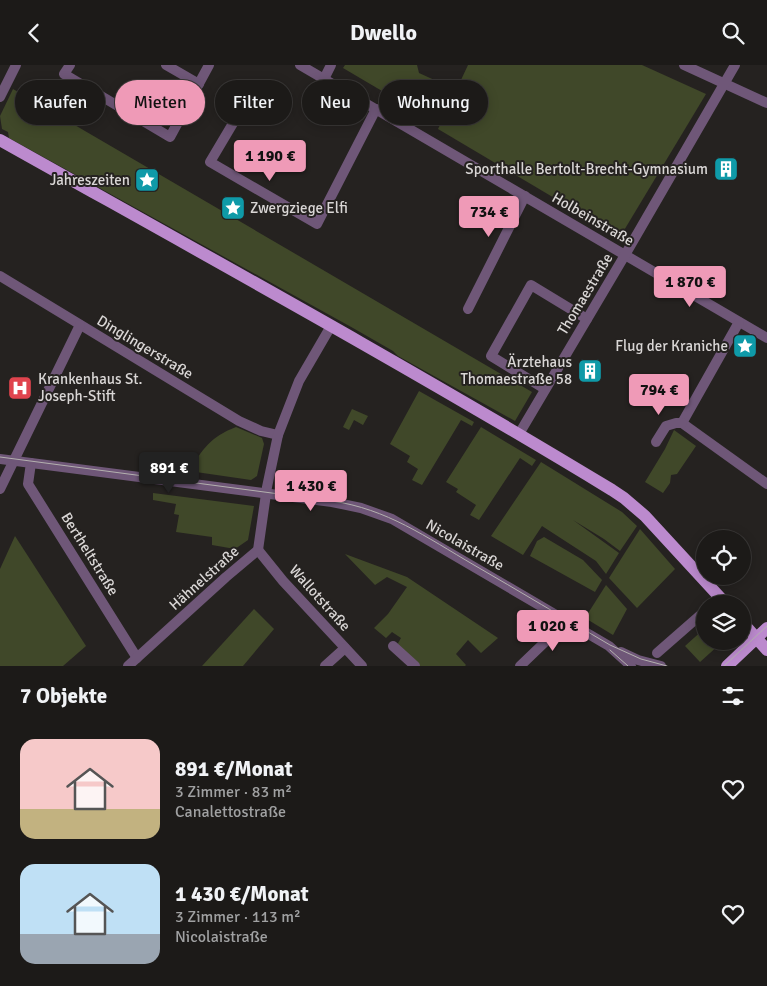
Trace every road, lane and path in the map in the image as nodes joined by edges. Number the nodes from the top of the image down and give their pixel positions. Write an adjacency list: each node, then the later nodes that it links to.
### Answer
1 (16, 65): 13 (street)
2 (70, 65): 15 (street)
3 (166, 65): 10 (street)
4 (209, 65): 11 (street)
5 (300, 65): 9 (street, Holbeinstraße)
6 (331, 65): 9 (street)
7 (684, 65): 12 (street)
8 (735, 65): 12 (street, Thomaestraße)
9 (324, 79): 16 (street, Holbeinstraße)
10 (192, 80)
11 (201, 80)
12 (725, 84): 14 (street); 22 (street, Thomaestraße)
13 (0, 97)
14 (767, 103)
15 (115, 104)
16 (376, 109): 19 (street); 21 (street, Holbeinstraße)
17 (150, 125): 18 (street)
18 (177, 125)
19 (232, 125)
20 (0, 140): 28 (main road)
21 (525, 196): 22 (street, Holbeinstraße); 24 (street)
22 (626, 255): 25 (street, Thomaestraße); 26 (street, Holbeinstraße)
23 (0, 276): 27 (street, Dinglingerstraße)
24 (468, 309)
25 (587, 319): 30 (street, Thomaestraße); 30 (street)
26 (739, 322): 29 (street, Holbeinstraße); 31 (street)
27 (80, 325): 33 (street, Dinglingerstraße); 36 (street)
28 (331, 326): 32 (main road); 33 (street, Hähnelstraße)
29 (767, 339)
30 (546, 389): 32 (street, Thomaestraße)
31 (682, 423): 34 (street); 38 (street)
32 (519, 434): 42 (main road)
33 (278, 435): 40 (street, Hähnelstraße)
34 (656, 442)
35 (0, 459): 36 (street, Nicolaistraße)
36 (14, 461): 37 (street, Nicolaistraße); 39 (street)
37 (31, 463): 40 (street, Nicolaistraße); 53 (street, Bertheltstraße)
38 (767, 484)
39 (0, 489)
40 (266, 494): 41 (street, Hähnelstraße); 44 (street, Nicolaistraße)
41 (258, 549): 50 (street, Wallotstraße); 53 (street, Hähnelstraße)
42 (714, 595)
43 (696, 619): 52 (street)
44 (567, 621): 49 (street, Nicolaistraße); 58 (street)
45 (767, 628): 47 (main road)
46 (751, 631): 47 (main road)
47 (757, 637): 51 (main road); 61 (main road)
48 (393, 646): 57 (street)
49 (609, 646): 59 (street, Nicolaistraße); 60 (street)
50 (344, 648): 55 (street); 56 (street, Wallotstraße)
51 (767, 650)
52 (658, 653)
53 (136, 658): 54 (street, Hähnelstraße)
54 (128, 666)
55 (325, 666)
56 (362, 666)
57 (416, 666)
58 (520, 666)
59 (631, 666)
60 (661, 666)
61 (727, 666)

